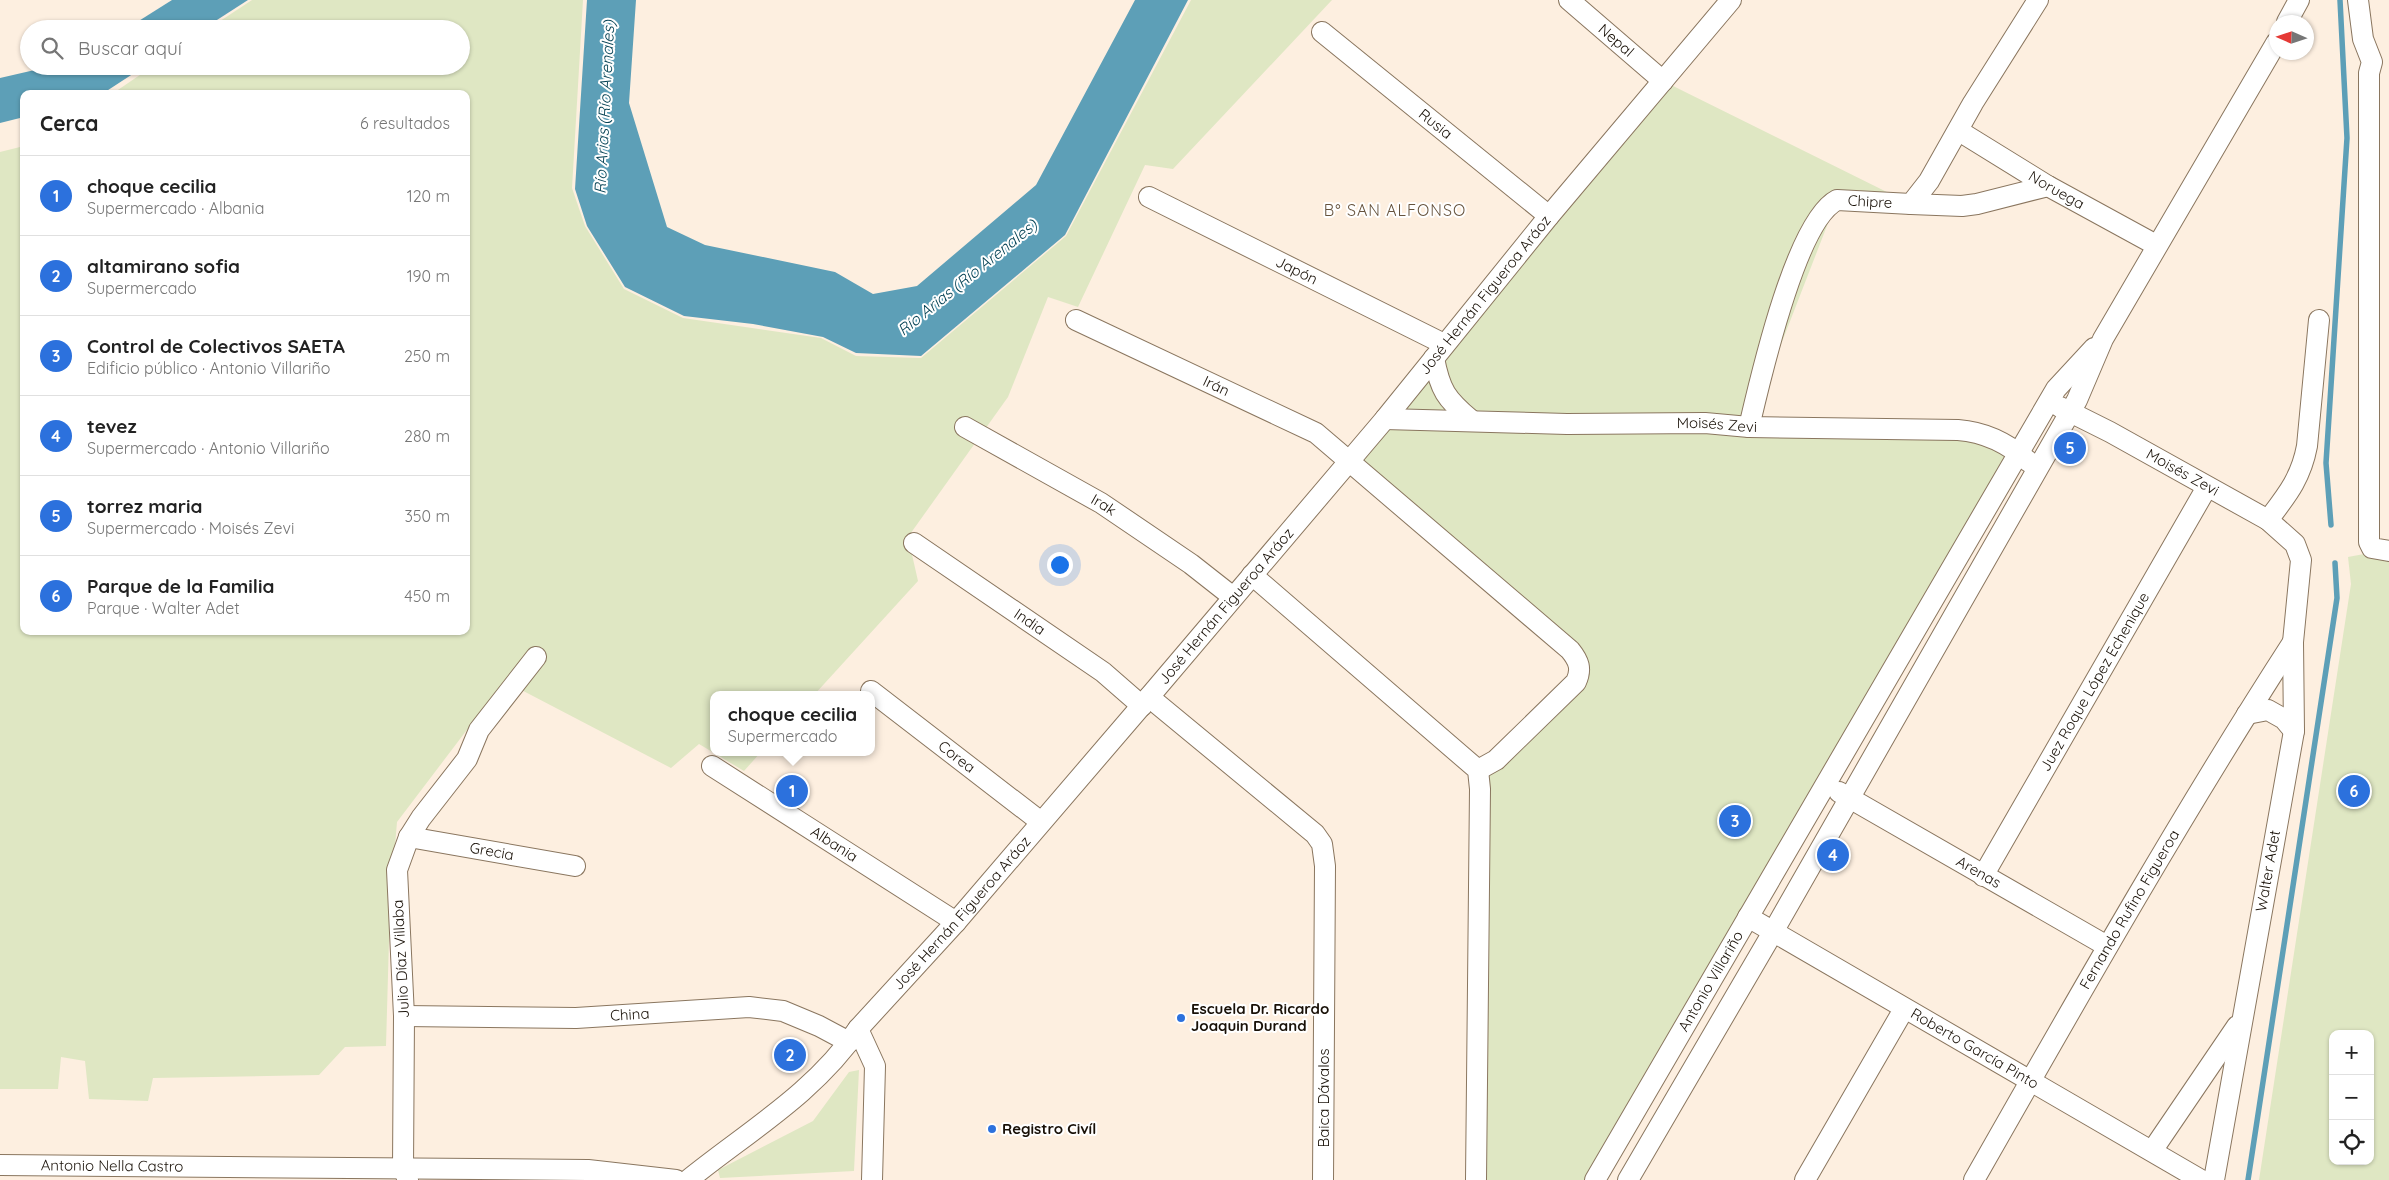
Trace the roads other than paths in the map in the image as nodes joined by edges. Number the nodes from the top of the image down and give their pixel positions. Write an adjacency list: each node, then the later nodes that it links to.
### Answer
1 (1569, 0): 10 (street, Nepal)
2 (1731, 0): 10 (street, José Hernán Figueroa Aráoz)
3 (2038, 0): 11 (street, Chipre)
4 (2299, 0): 6 (street)
5 (2358, 0): 9 (street)
6 (2291, 15)
7 (1322, 32): 15 (street, Rusia)
8 (2269, 55): 16 (street)
9 (2380, 62): 33 (street)
10 (1663, 81): 15 (street, José Hernán Figueroa Aráoz)
11 (1959, 130): 12 (street, Noruega); 14 (street, Chipre)
12 (2048, 186): 14 (street); 16 (street, Noruega)
13 (1149, 197): 20 (street, Japón)
14 (1912, 204): 26 (street, Chipre)
15 (1549, 216): 20 (street, José Hernán Figueroa Aráoz)
16 (2156, 245): 19 (street)
17 (1076, 320): 28 (street, Irán)
18 (2320, 320): 31 (street)
19 (2102, 340): 21 (street, Antonio Villariño); 22 (street, Antonio Villariño)
20 (1439, 351): 23 (street, José Hernán Figueroa Aráoz); 24 (street)
21 (2048, 403): 22 (street, Moisés Zevi); 27 (street, Antonio Villariño)
22 (2071, 412): 29 (street, Antonio Villariño); 30 (street, Moisés Zevi)
23 (1385, 418): 24 (street, Moisés Zevi); 28 (street, José Hernán Figueroa Aráoz)
24 (1471, 420): 26 (street, Moisés Zevi)
25 (966, 427): 36 (street, Irak)
26 (1749, 427): 27 (street, Moisés Zevi)
27 (2019, 453): 29 (street, Moisés Zevi); 45 (street, Antonio Villariño)
28 (1348, 463): 35 (street, José Hernán Figueroa Aráoz); 44 (street, Irán)
29 (2038, 470): 46 (street, Antonio Villariño)
30 (2207, 487): 31 (street, Moisés Zevi); 51 (street, Juez Roque López Echenique)
31 (2268, 520): 34 (street, Moisés Zevi)
32 (914, 543): 40 (street, India)
33 (2384, 551)
34 (2301, 560): 37 (street, Walter Adet)
35 (1252, 575): 36 (street, José Hernán Figueroa Aráoz); 44 (street)
36 (1233, 597): 40 (street, José Hernán Figueroa Aráoz)
37 (2293, 642): 41 (street, Fernando Rufino Figueroa); 42 (street, Walter Adet)
38 (536, 657): 48 (street, Julio Díaz Villaba)
39 (875, 694): 47 (street, Corea)
40 (1146, 702): 47 (street, José Hernán Figueroa Aráoz); 50 (street, India)
41 (2246, 714): 42 (street); 55 (street, Fernando Rufino Figueroa)
42 (2294, 731): 58 (street, Walter Adet)
43 (712, 766): 53 (street, Albania)
44 (1478, 770): 70 (street)
45 (1826, 784): 46 (street, Arenas); 52 (street, Antonio Villariño)
46 (1850, 799): 51 (street, Arenas); 54 (street, Antonio Villariño)
47 (1041, 822): 53 (street, José Hernán Figueroa Aráoz)
48 (409, 837): 49 (street, Grecia); 57 (street, Julio Díaz Villaba)
49 (575, 866)
50 (1325, 866): 69 (street, Baica Dávalos)
51 (1983, 876): 55 (street, Arenas)
52 (1748, 917): 54 (street, Roberto García Pinto); 71 (street, Antonio Villariño)
53 (956, 922): 59 (street, José Hernán Figueroa Aráoz)
54 (1773, 932): 56 (street, Roberto García Pinto); 72 (street, Antonio Villariño)
55 (2107, 946): 60 (street, Fernando Rufino Figueroa)
56 (1904, 1009): 60 (street, Roberto García Pinto); 73 (street)
57 (404, 1016): 59 (street, China); 65 (street, Julio Díaz Villaba)
58 (2240, 1022): 61 (street); 76 (street, Walter Adet)
59 (854, 1036): 67 (street, José Hernán Figueroa Aráoz); 68 (street)
60 (2029, 1082): 61 (street, Roberto García Pinto); 74 (street, Fernando Rufino Figueroa)
61 (2152, 1150): 75 (street, Roberto García Pinto)
62 (0, 1166): 63 (street, Antonio Nella Castro)
63 (119, 1173): 64 (street, Antonio Nella Castro)
64 (264, 1174): 65 (street, Antonio Nella Castro)
65 (406, 1174): 66 (street, Antonio Nella Castro)
66 (676, 1180)
67 (688, 1180)
68 (872, 1180)
69 (1324, 1180)
70 (1476, 1180)
71 (1595, 1180)
72 (1628, 1180)
73 (1805, 1180)
74 (1974, 1180)
75 (2201, 1180)
76 (2214, 1180)

